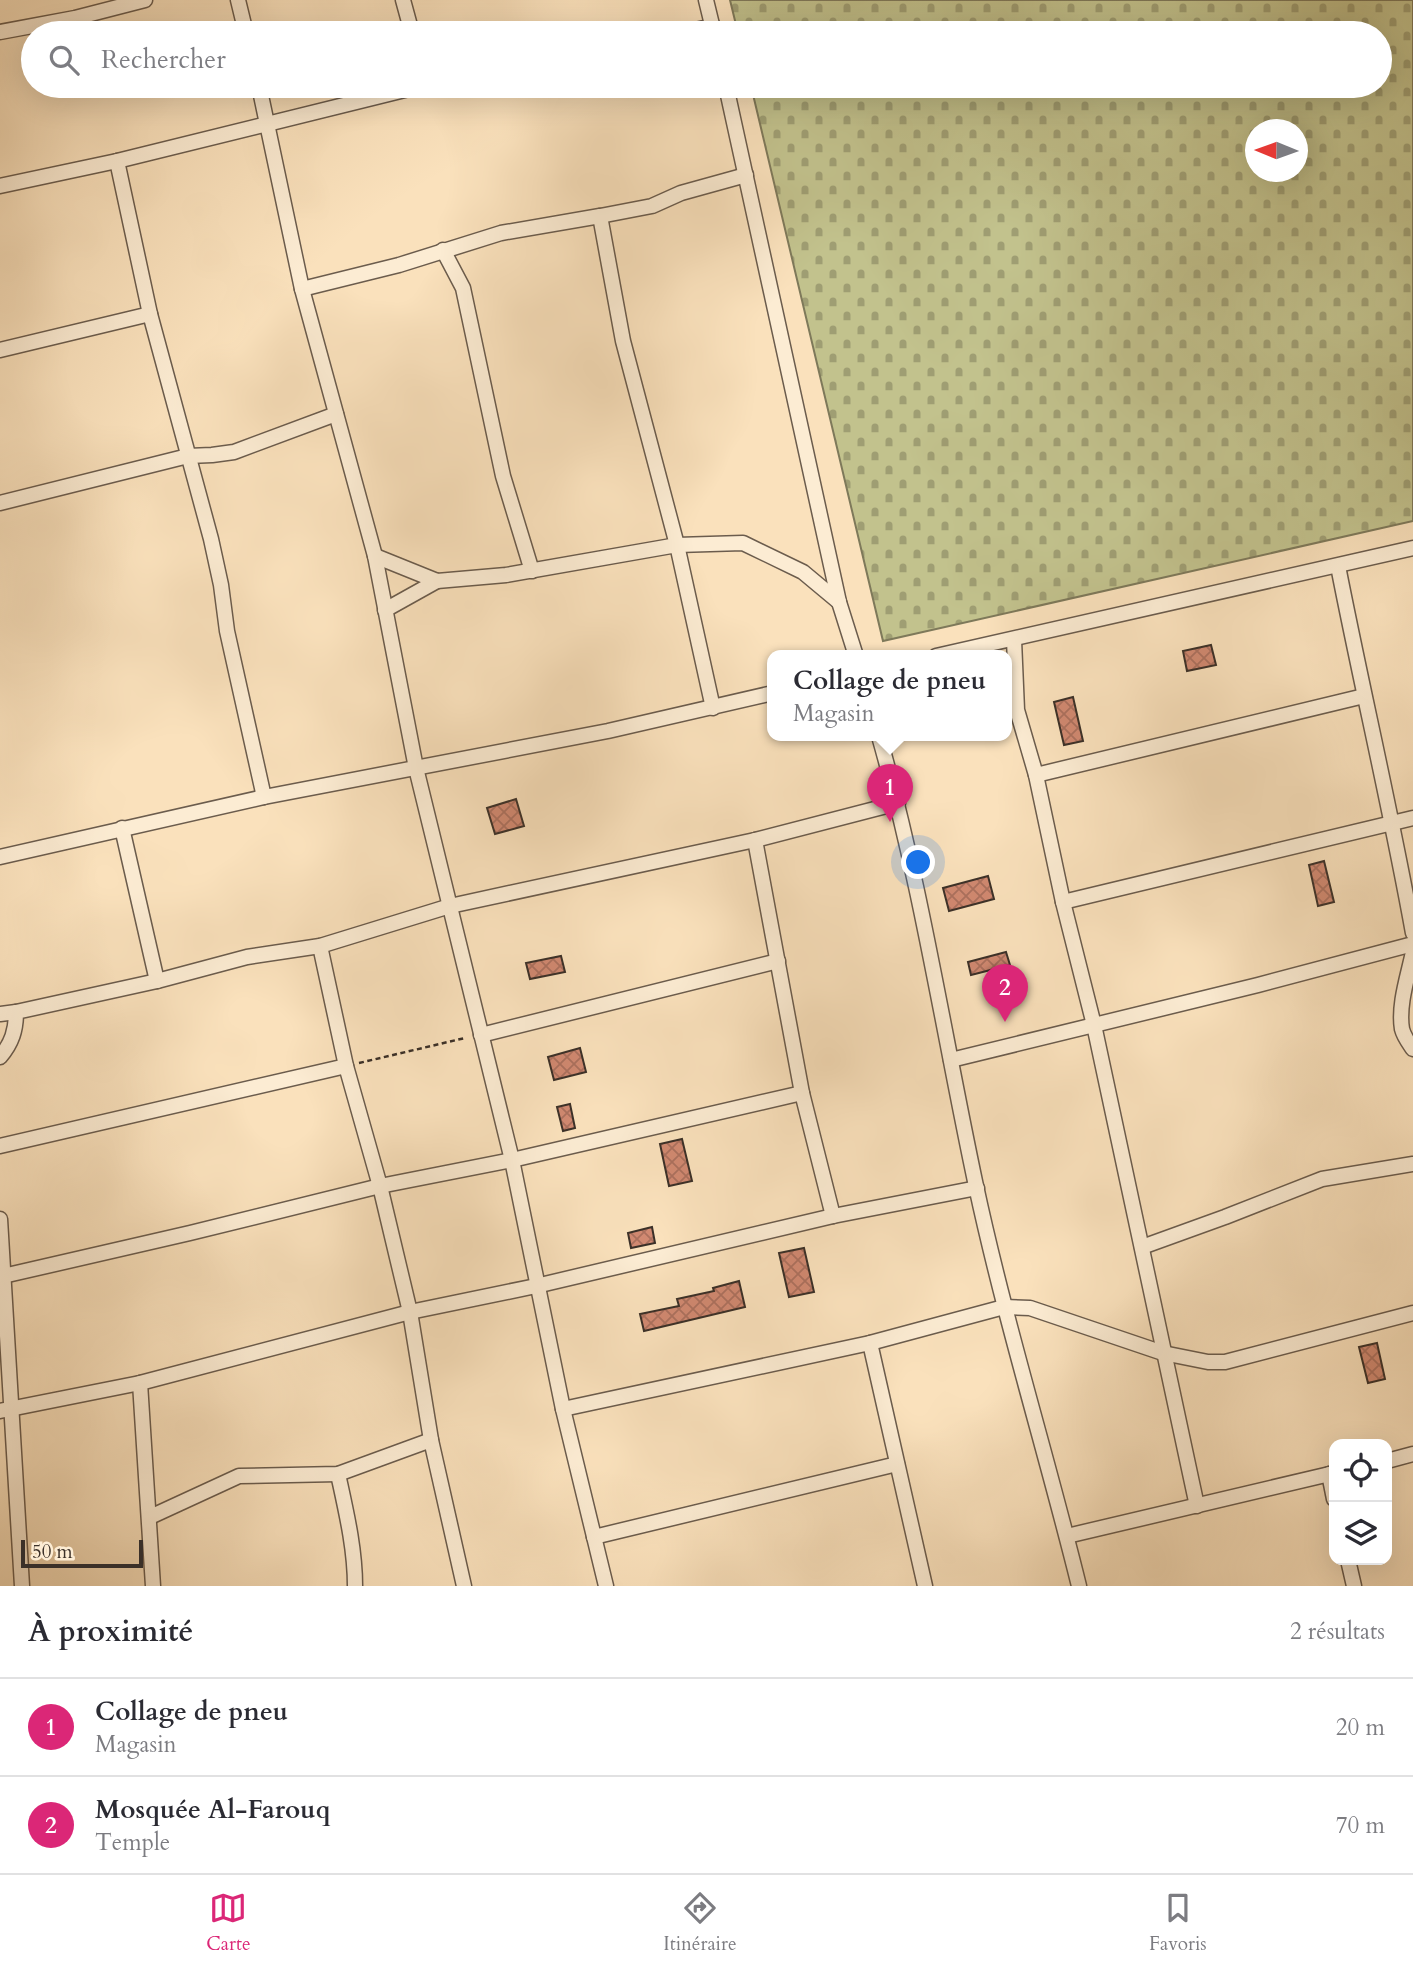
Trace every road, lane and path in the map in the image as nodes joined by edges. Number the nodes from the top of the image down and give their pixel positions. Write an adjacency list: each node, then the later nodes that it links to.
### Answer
1 (145, 0): 5 (street)
2 (238, 0): 6 (street)
3 (403, 0): 7 (street)
4 (706, 0): 8 (street)
5 (59, 21)
6 (243, 21)
7 (409, 21)
8 (711, 21)
9 (21, 28): 10 (street)
10 (0, 32)
11 (262, 98): 14 (street)
12 (373, 98): 14 (street)
13 (729, 98): 16 (street)
14 (268, 124): 15 (street); 20 (street)
15 (117, 161): 17 (street); 21 (street)
16 (746, 175): 18 (street); 32 (street)
17 (0, 186)
18 (600, 216): 19 (street); 26 (street)
19 (443, 250): 20 (street); 30 (street)
20 (302, 289): 23 (street)
21 (150, 314): 22 (street); 24 (street)
22 (0, 350)
23 (336, 414): 24 (street); 28 (street)
24 (188, 456): 25 (street); 45 (street)
25 (0, 503)
26 (677, 545): 30 (street); 32 (street); 40 (street)
27 (1413, 548): 29 (street)
28 (375, 556): 31 (street); 33 (street)
29 (1338, 566): 34 (street); 38 (street)
30 (532, 571): 31 (street)
31 (437, 582): 33 (street)
32 (839, 602): 35 (street)
33 (385, 610): 43 (street)
34 (1014, 640): 36 (street); 41 (street)
35 (854, 650)
36 (989, 650)
37 (767, 694): 40 (street)
38 (1364, 696): 44 (street); 48 (street)
39 (1012, 703): 41 (street)
40 (713, 708): 43 (street)
41 (1017, 710): 44 (street)
42 (880, 741): 46 (street)
43 (416, 768): 45 (street); 53 (street)
44 (1037, 775): 52 (street)
45 (264, 797): 49 (street)
46 (898, 803): 50 (street); 66 (street)
47 (1413, 818): 48 (street)
48 (1393, 822): 52 (street); 54 (street)
49 (122, 828): 51 (street); 59 (street)
50 (755, 841): 53 (street); 58 (street)
51 (0, 857)
52 (1063, 902): 62 (street)
53 (450, 906): 56 (street); 63 (street)
54 (1413, 933)
55 (1413, 944): 62 (street)
56 (320, 946): 59 (street); 67 (street)
57 (1413, 952): 64 (street)
58 (778, 961): 63 (street); 68 (street)
59 (157, 981): 60 (street)
60 (16, 1012): 61 (street); 65 (street)
61 (0, 1014)
62 (1094, 1025): 66 (street); 77 (street)
63 (481, 1035): 67 (path); 70 (street)
64 (1413, 1049)
65 (0, 1057)
66 (951, 1060): 73 (street)
67 (346, 1066): 69 (street); 72 (street)
68 (802, 1093): 70 (street); 74 (street)
69 (0, 1146)
70 (512, 1160): 72 (street); 79 (street)
71 (1413, 1164): 77 (street)
72 (380, 1186): 78 (street); 81 (street)
73 (976, 1188): 74 (street); 80 (street)
74 (833, 1216): 79 (street)
75 (0, 1219): 76 (street)
76 (0, 1236): 78 (street)
77 (1142, 1247): 84 (street)
78 (3, 1276): 87 (street)
79 (536, 1286): 81 (street); 86 (street)
80 (1004, 1307): 83 (street); 84 (street); 96 (street)
81 (410, 1312): 85 (street); 88 (street)
82 (1413, 1313): 84 (street)
83 (870, 1343): 86 (street); 91 (street)
84 (1163, 1353): 94 (street)
85 (141, 1383): 87 (street); 95 (street)
86 (563, 1409): 97 (street)
87 (5, 1410): 99 (street)
88 (431, 1440): 92 (street); 102 (street)
89 (1413, 1454): 90 (street)
90 (1392, 1460)
91 (897, 1464): 97 (street); 104 (street)
92 (338, 1474): 95 (street); 101 (street)
93 (1329, 1474): 94 (street)
94 (1197, 1506): 96 (street)
95 (150, 1517): 100 (street)
96 (1067, 1536): 105 (street)
97 (594, 1537): 103 (street)
98 (1349, 1565): 106 (street)
99 (22, 1586)
100 (153, 1586)
101 (355, 1586)
102 (464, 1586)
103 (606, 1586)
104 (925, 1586)
105 (1079, 1586)
106 (1354, 1586)

